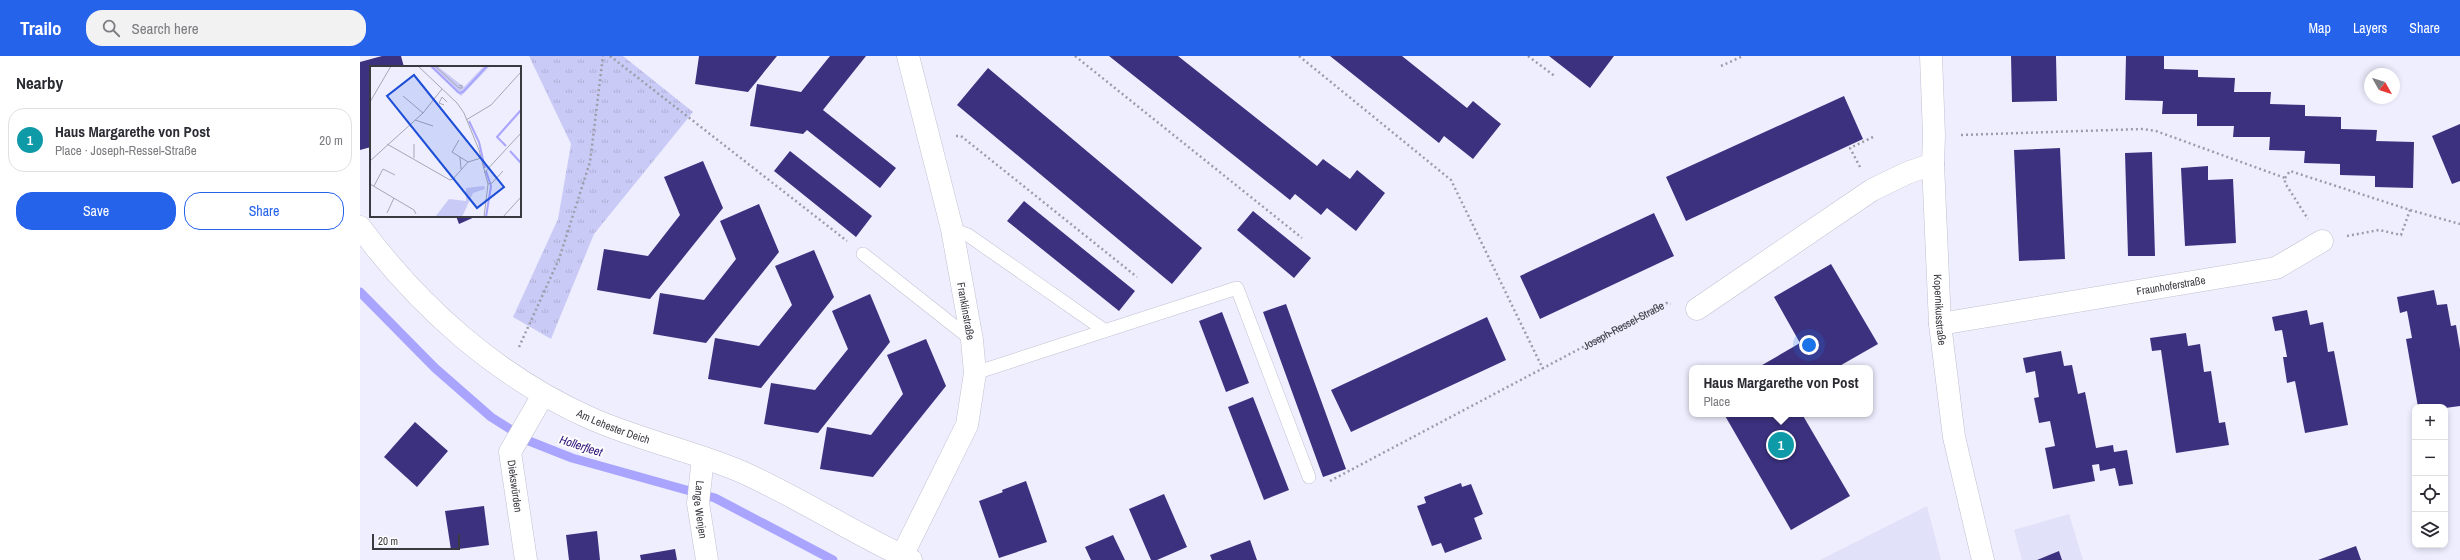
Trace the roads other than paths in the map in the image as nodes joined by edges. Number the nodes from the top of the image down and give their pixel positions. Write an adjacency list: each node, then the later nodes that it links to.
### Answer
1 (908, 56): 5 (street, Franklinstraße)
2 (1931, 56): 3 (street, Kopernikusstraße)
3 (1933, 164): 8 (street); 9 (street, Kopernikusstraße)
4 (360, 227): 13 (street, Am Lehester Deich)
5 (952, 229): 10 (lane); 11 (street, Franklinstraße)
6 (2322, 241): 9 (street, Fraunhoferstraße)
7 (863, 254): 11 (lane)
8 (1697, 309)
9 (1940, 324): 19 (street, Kopernikusstraße)
10 (1104, 330): 12 (lane); 15 (lane)
11 (972, 340): 12 (street, Franklinstraße)
12 (975, 373): 16 (street, Franklinstraße)
13 (543, 395): 14 (street, Am Lehester Deich); 17 (street, Diekswürden)
14 (703, 458): 16 (street, Am Lehester Deich); 18 (street, Lange Wenjen)
15 (1309, 477)
16 (906, 558)
17 (526, 560)
18 (707, 560)
19 (1983, 560)

